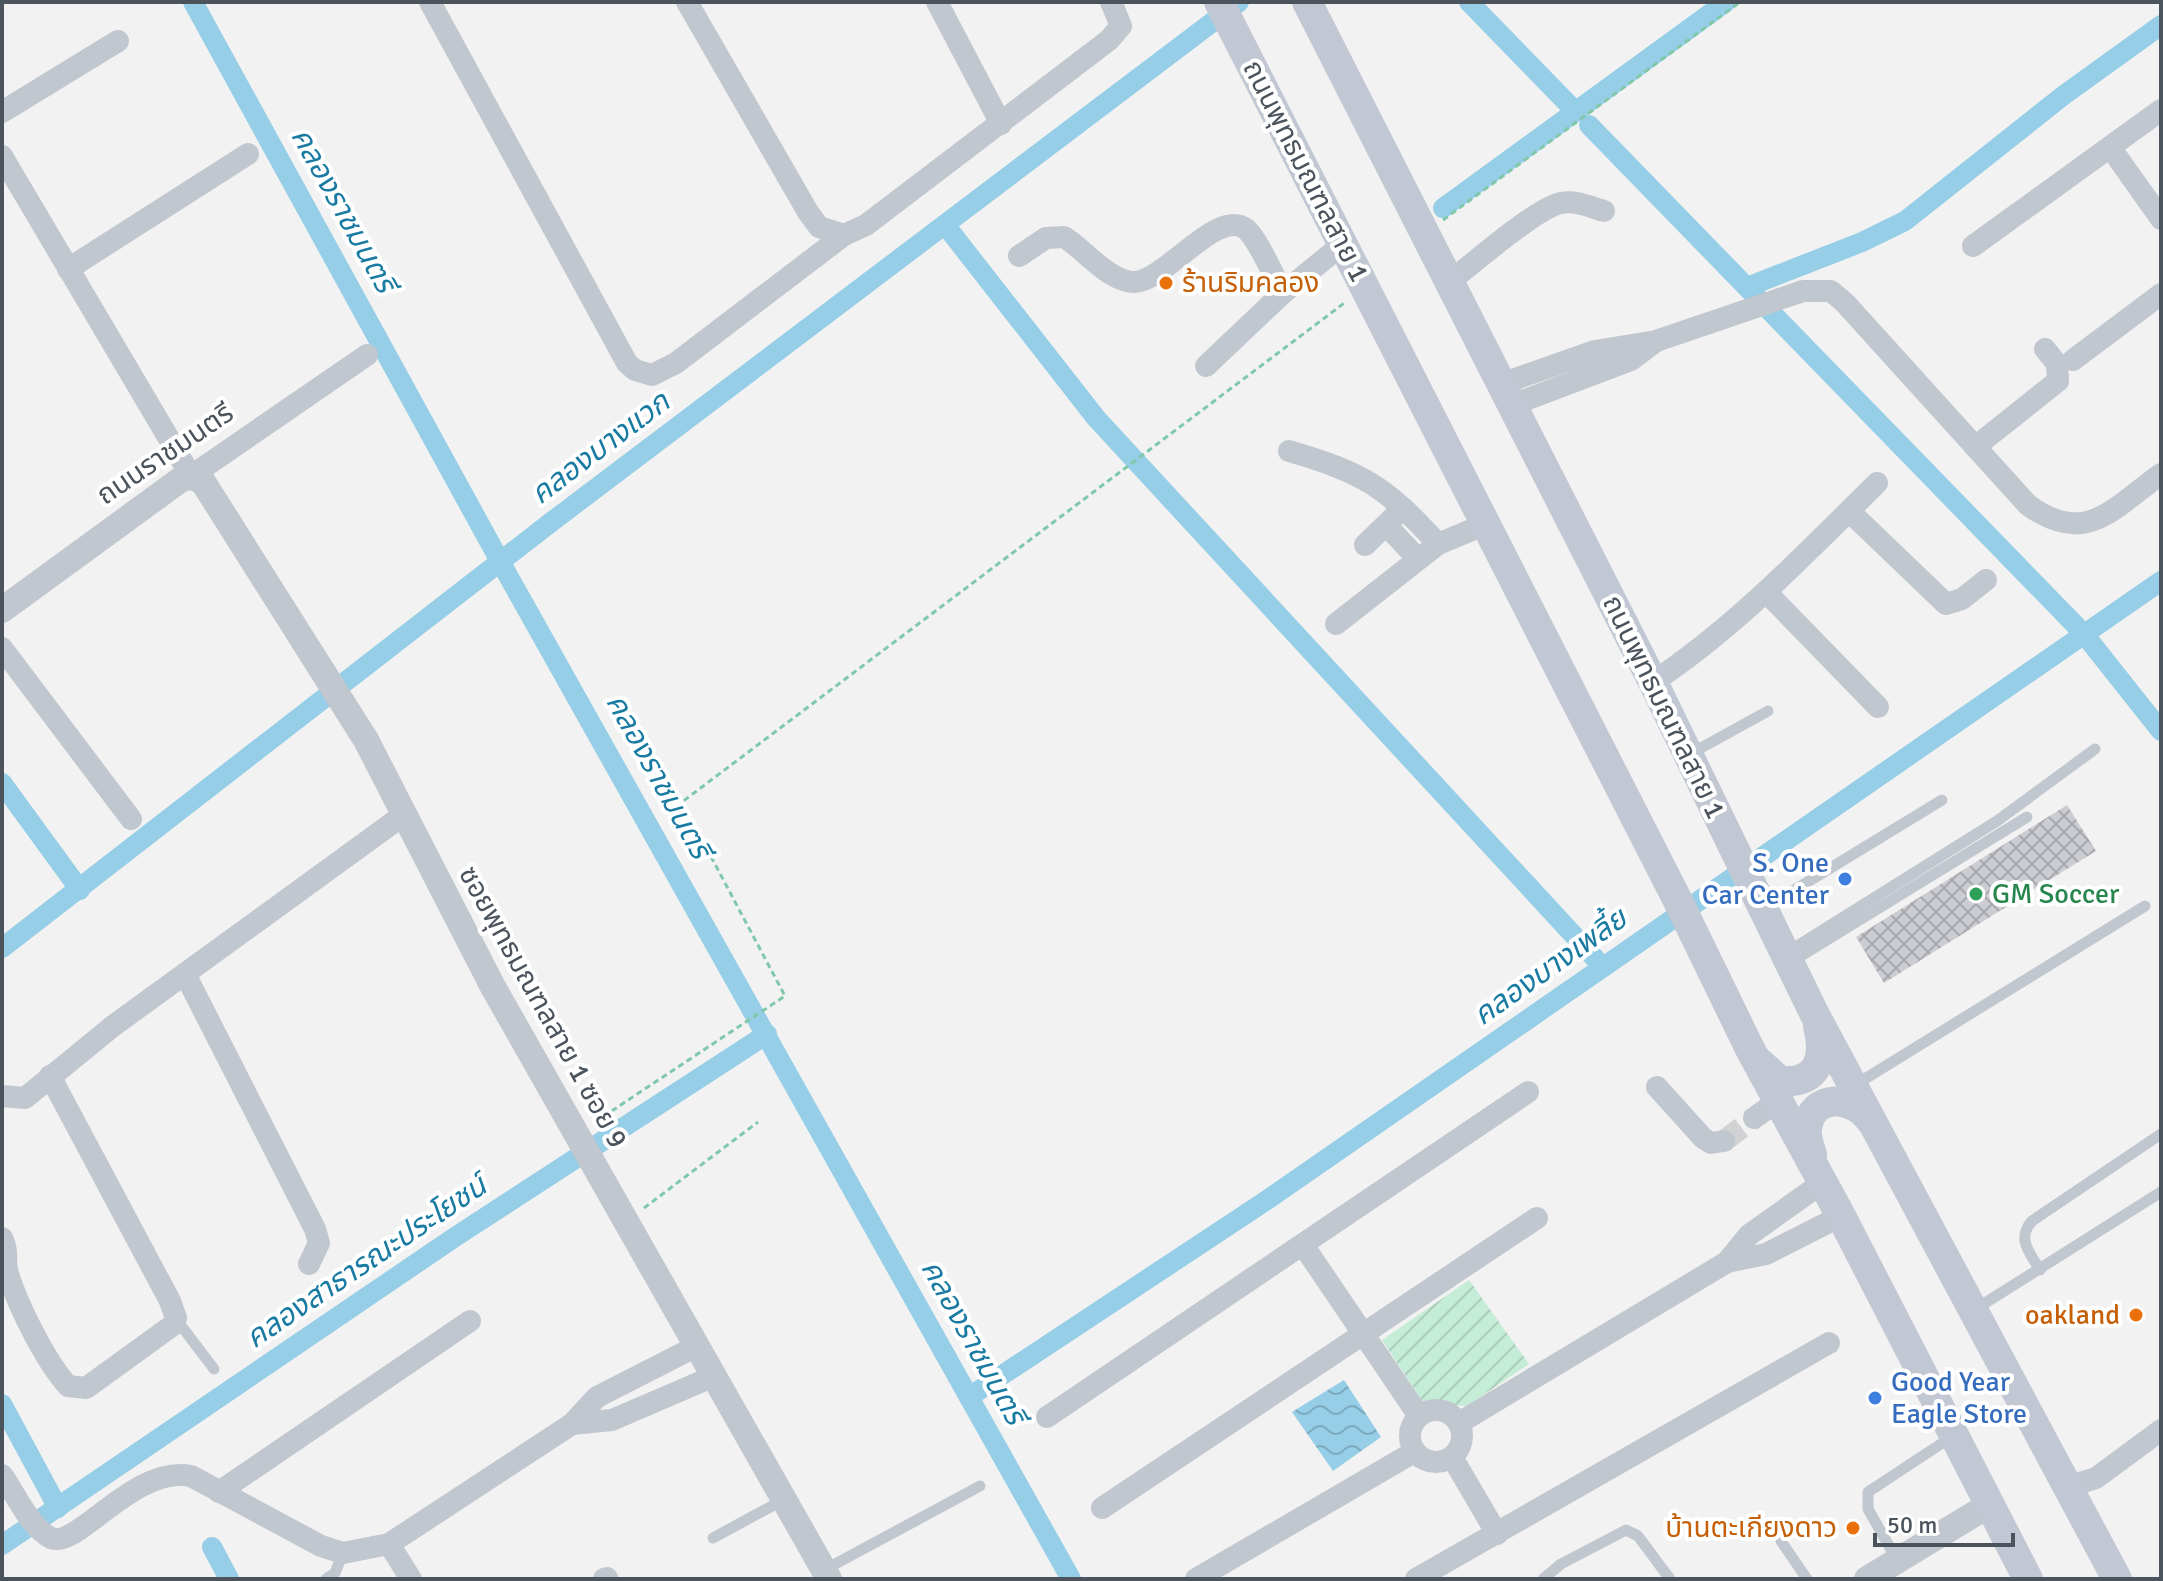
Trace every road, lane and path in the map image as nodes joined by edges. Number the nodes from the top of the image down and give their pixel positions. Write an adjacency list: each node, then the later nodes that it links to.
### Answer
1 (430, 2): 18 (street)
2 (687, 2): 18 (street)
3 (937, 2): 11 (street)
4 (1111, 2): 11 (street)
5 (1219, 2): 19 (main road, ถนนพุทธมณฑลสาย 1)
6 (1307, 2): 17 (main road, ถนนพุทธมณฑลสาย 1)
7 (1740, 2): 17 (path)
8 (118, 41): 10 (street)
9 (2161, 110): 12 (street)
10 (2, 112)
11 (1001, 124): 18 (street)
12 (2110, 147): 16 (street); 20 (street)
13 (248, 154): 22 (street)
14 (2, 156): 22 (street)
15 (1604, 211): 23 (street)
16 (2161, 219)
17 (1425, 234): 23 (main road, ถนนพุทธมณฑลสาย 1)
18 (844, 235)
19 (1344, 243): 24 (main road, ถนนพุทธมณฑลสาย 1); 25 (street)
20 (1973, 246)
21 (1019, 256): 25 (street)
22 (68, 269): 35 (street)
23 (1449, 282): 31 (main road, ถนนพุทธมณฑลสาย 1)
24 (1366, 287): 39 (main road, ถนนพุทธมณฑลสาย 1); 70 (path)
25 (1283, 293): 30 (street)
26 (2161, 294): 29 (street)
27 (2045, 349): 32 (street)
28 (367, 355): 35 (street, ถนนราชมนตรี)
29 (2073, 360)
30 (1206, 366)
31 (1507, 395): 32 (street); 49 (main road, ถนนพุทธมณฑลสาย 1)
32 (1975, 447): 34 (street)
33 (1289, 451): 37 (street)
34 (2161, 474)
35 (191, 476): 46 (street, ถนนราชมนตรี); 55 (street, ซอยพุทธมณฑลสาย 1 ซอย 9)
36 (1877, 483): 38 (street)
37 (1403, 508): 40 (street); 41 (street)
38 (1849, 511): 44 (street); 45 (street)
39 (1486, 524): 41 (street); 63 (main road, ถนนพุทธมณฑลสาย 1)
40 (1386, 525): 42 (street); 43 (street)
41 (1438, 544): 43 (street)
42 (1365, 545)
43 (1418, 559): 47 (street)
44 (1986, 580)
45 (1767, 593): 49 (street); 50 (street)
46 (3, 607)
47 (1336, 624)
48 (2, 648): 57 (street)
49 (1653, 682): 53 (main road, ถนนพุทธมณฑลสาย 1)
50 (1878, 707)
51 (1768, 711): 53 (lane)
52 (2095, 749): 60 (lane)
53 (1689, 755): 58 (main road, ถนนพุทธมณฑลสาย 1)
54 (1942, 800): 58 (lane)
55 (402, 816): 61 (street); 70 (street, ซอยพุทธมณฑลสาย 1 ซอย 9)
56 (2027, 817): 60 (lane)
57 (131, 819)
58 (1757, 897): 60 (main road, ถนนพุทธมณฑลสาย 1)
59 (2145, 906): 65 (lane)
60 (1788, 957): 62 (main road, ถนนพุทธมณฑลสาย 1)
61 (185, 974): 64 (street); 82 (street)
62 (1814, 1013): 63 (main road); 65 (main road, ถนนพุทธมณฑลสาย 1)
63 (1750, 1049): 74 (main road, ถนนพุทธมณฑลสาย 1)
64 (50, 1076): 68 (street); 85 (street)
65 (1854, 1085): 72 (main road, ถนนพุทธมณฑลสาย 1)
66 (1657, 1087): 73 (street)
67 (1528, 1092): 80 (street)
68 (2, 1096)
69 (758, 1122): 78 (path)
70 (576, 1134): 78 (street, ซอยพุทธมณฑลสาย 1 ซอย 9)
71 (2161, 1134): 83 (lane)
72 (1881, 1138): 74 (main road); 84 (main road, ถนนพุทธมณฑลสาย 1)
73 (1724, 1141)
74 (1818, 1176): 76 (main road, ถนนพุทธมณฑลสาย 1); 81 (street)
75 (2161, 1192): 83 (lane)
76 (1841, 1216): 81 (street); 97 (main road, ถนนพุทธมณฑลสาย 1)
77 (1537, 1218): 87 (street)
78 (625, 1222): 89 (street, ซอยพุทธมณฑลสาย 1 ซอย 9)
79 (2, 1238): 85 (street)
80 (1303, 1245): 87 (street); 93 (street)
81 (1727, 1262): 94 (street)
82 (309, 1264)
83 (2040, 1270): 84 (lane)
84 (1973, 1310): 101 (main road, ถนนพุทธมณฑลสาย 1)
85 (176, 1318): 90 (lane)
86 (470, 1321): 103 (street)
87 (1363, 1333): 92 (street); 106 (street)
88 (1829, 1343): 107 (street)
89 (695, 1347): 91 (street, ซอยพุทธมณฑลสาย 1 ซอย 9); 95 (street)
90 (214, 1369)
91 (712, 1377): 95 (street); 104 (street, ซอยพุทธมณฑลสาย 1 ซอย 9)
92 (1419, 1416): 94 (street); 98 (street)
93 (1047, 1417)
94 (1459, 1423): 99 (street)
95 (572, 1424): 110 (street)
96 (2161, 1430): 101 (street)
97 (1954, 1435): 105 (main road, ถนนพุทธมณฑลสาย 1); 112 (lane)
98 (1414, 1452): 99 (street); 116 (street)
99 (1452, 1457): 107 (street)
100 (2, 1475): 103 (street)
101 (2081, 1482): 123 (main road, ถนนพุทธมณฑลสาย 1)
102 (980, 1486): 113 (lane)
103 (219, 1492): 111 (street)
104 (783, 1500): 108 (lane); 113 (street, ซอยพุทธมณฑลสาย 1 ซอย 9)
105 (1989, 1505): 112 (street); 122 (main road, ถนนพุทธมณฑลสาย 1)
106 (1102, 1508)
107 (1497, 1534): 117 (street)
108 (713, 1538)
109 (1781, 1541): 120 (lane)
110 (389, 1544): 111 (street); 115 (street)
111 (343, 1553): 114 (lane)
112 (1897, 1561): 121 (street)
113 (826, 1575)
114 (326, 1579)
115 (411, 1579)
116 (1196, 1579)
117 (1416, 1579)
118 (1543, 1579): 119 (lane)
119 (1670, 1579)
120 (1807, 1579)
121 (1867, 1579)
122 (2028, 1579)
123 (2117, 1579)

